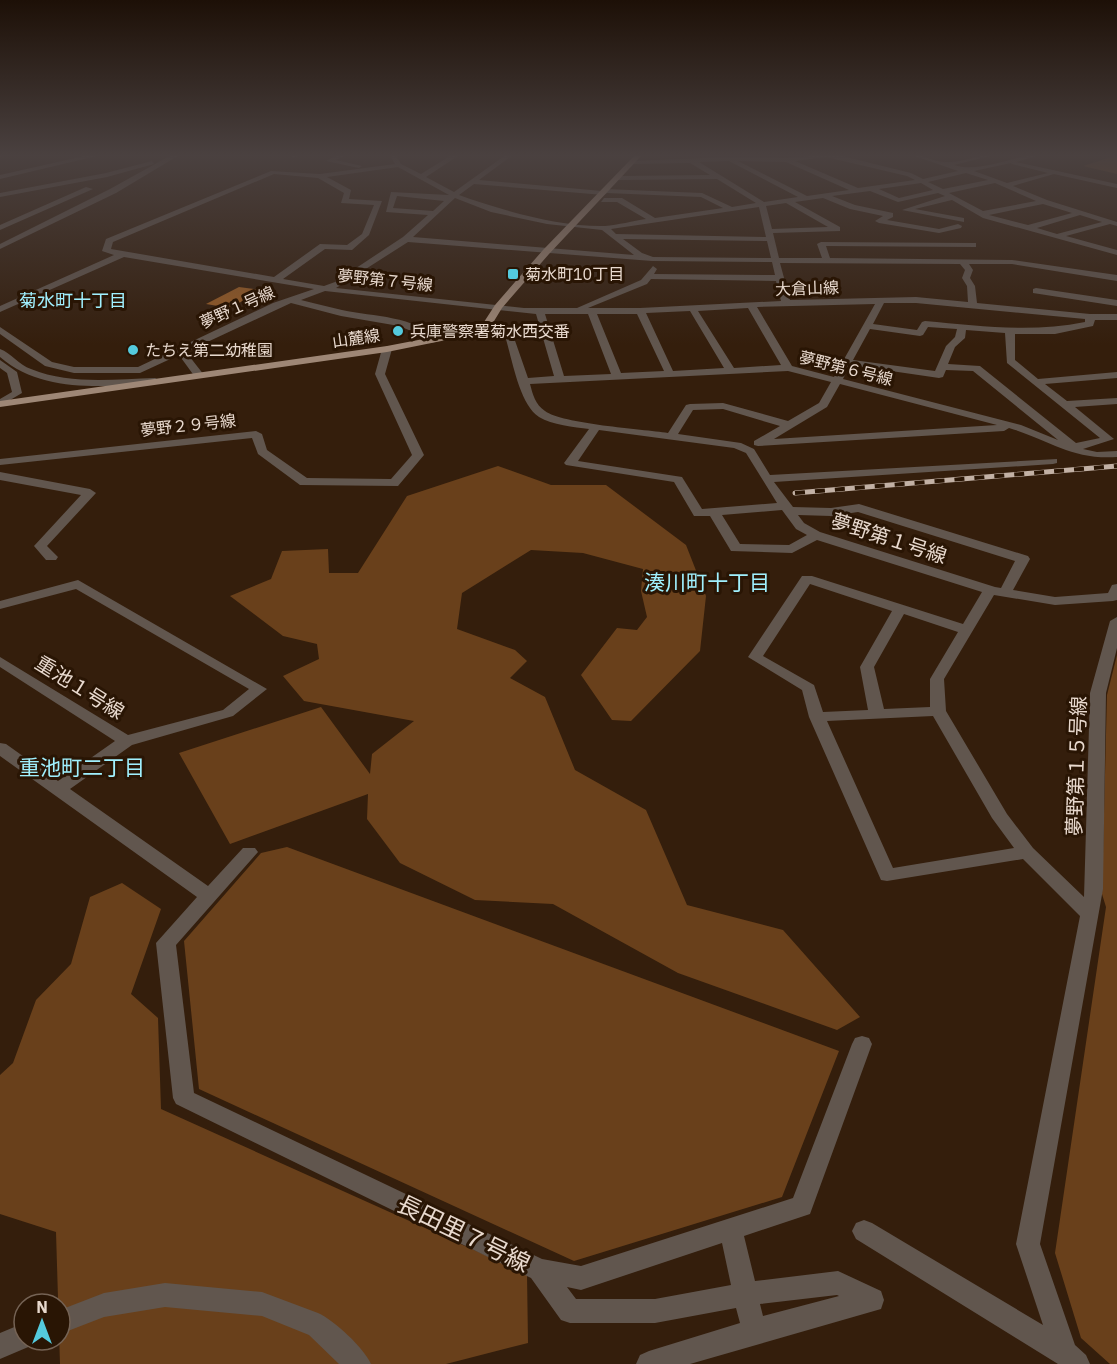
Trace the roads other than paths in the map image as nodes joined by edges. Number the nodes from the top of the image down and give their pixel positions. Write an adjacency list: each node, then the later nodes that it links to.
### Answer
1 (24, 218): 22 (street)
2 (59, 218): 30 (street)
3 (165, 218): 33 (street)
4 (372, 218): 42 (street)
5 (429, 218): 28 (street, 夢野第７号線)
6 (532, 218): 21 (street)
7 (582, 218): 21 (main road)
8 (650, 218): 18 (street)
9 (670, 218): 18 (street)
10 (766, 218): 25 (street)
11 (817, 218): 25 (street)
12 (885, 218): 19 (street)
13 (937, 218): 19 (street)
14 (976, 218): 19 (street)
15 (993, 218): 24 (street)
16 (1063, 218): 24 (street)
17 (1095, 218): 20 (street)
18 (654, 220): 23 (street)
19 (959, 223): 29 (street)
20 (1113, 223): 27 (street)
21 (574, 226): 23 (street); 31 (main road)
22 (0, 228)
23 (604, 228): 26 (street)
24 (1028, 228): 27 (street)
25 (771, 235): 26 (street); 35 (street)
26 (612, 236): 34 (street)
27 (1058, 236): 32 (street)
28 (406, 239): 31 (street); 44 (street, 夢野第７号線)
29 (973, 245): 36 (street); 38 (street)
30 (0, 247)
31 (547, 251): 34 (street); 51 (main road)
32 (1117, 253)
33 (123, 254): 42 (street); 52 (street)
34 (652, 259): 35 (street); 39 (street)
35 (776, 260): 36 (street); 40 (street)
36 (827, 260): 37 (street)
37 (962, 261): 38 (street); 49 (street)
38 (987, 261): 43 (street)
39 (648, 276): 40 (street); 55 (street)
40 (780, 278): 47 (street)
41 (1117, 278): 43 (street)
42 (277, 279): 44 (street)
43 (1043, 284): 48 (street)
44 (323, 288): 45 (street, 夢野１号線); 51 (street, 夢野第７号線)
45 (291, 300): 65 (street); 67 (street, 夢野１号線)
46 (881, 301): 47 (street, 大倉山線); 49 (street, 大倉山線); 61 (street)
47 (786, 303): 50 (street, 大倉山線)
48 (1117, 303)
49 (973, 304): 58 (street, 大倉山線)
50 (751, 305): 53 (street, 大倉山線); 72 (street)
51 (498, 307): 54 (street, 大倉山線); 60 (main road)
52 (0, 309)
53 (693, 309): 57 (street, 大倉山線); 73 (street)
54 (540, 311): 55 (street, 大倉山線); 78 (street)
55 (573, 311): 56 (street, 大倉山線)
56 (591, 311): 57 (street, 大倉山線); 76 (street)
57 (640, 311): 74 (street)
58 (1090, 317): 59 (street, 大倉山線); 64 (street)
59 (1117, 317)
60 (488, 324): 65 (main road, 山麓線); 80 (street)
61 (867, 326): 62 (street); 69 (street)
62 (962, 327): 64 (street); 71 (street)
63 (0, 330): 67 (street, 夢野１号線)
64 (1010, 331): 82 (street)
65 (434, 341): 66 (main road, 山麓線)
66 (387, 349): 75 (main road, 山麓線); 95 (street, 夢野２９号線)
67 (180, 350): 75 (street)
68 (0, 352): 79 (street)
69 (846, 362): 71 (street); 81 (street)
70 (0, 363): 84 (street)
71 (942, 367): 92 (street)
72 (788, 368): 73 (street, 夢野第６号線); 81 (street, 夢野第６号線)
73 (731, 371): 74 (street, 夢野第６号線)
74 (670, 374): 76 (street, 夢野第６号線)
75 (199, 375): 79 (main road, 山麓線)
76 (617, 376): 78 (street, 夢野第６号線)
77 (1115, 377): 82 (street)
78 (560, 379): 80 (street, 夢野第６号線)
79 (156, 381): 84 (main road, 山麓線)
80 (523, 381): 87 (street)
81 (837, 381): 86 (street); 88 (street, 夢野第６号線)
82 (1034, 382): 85 (street)
83 (1117, 401): 85 (street)
84 (1, 404)
85 (1063, 405): 90 (street)
86 (789, 425): 89 (street); 91 (street)
87 (597, 426): 89 (street); 99 (street)
88 (1017, 427): 91 (street); 92 (street, 夢野第６号線)
89 (671, 436): 91 (street)
90 (1112, 438): 92 (street)
91 (754, 447): 97 (street, 夢野第１号線)
92 (1071, 448): 93 (street, 夢野第６号線)
93 (1117, 454)
94 (1053, 460): 97 (street)
95 (0, 462)
96 (0, 476): 101 (street)
97 (766, 479): 98 (street, 夢野第１号線)
98 (786, 508): 99 (street); 100 (street, 夢野第１号線); 103 (street)
99 (714, 512): 100 (street)
100 (816, 535): 102 (street, 夢野第１号線)
101 (51, 557)
102 (990, 590): 103 (street, 夢野第１号線); 108 (street)
103 (1005, 593): 104 (street, 夢野第１号線)
104 (1116, 596)
105 (0, 604): 113 (street)
106 (900, 609): 108 (street); 111 (street); 112 (street)
107 (1117, 621): 119 (street, 夢野第１５号線)
108 (966, 630): 110 (street)
109 (0, 661): 113 (street, 重池１号線)
110 (938, 711): 111 (street); 117 (street)
111 (877, 714): 112 (street)
112 (817, 717): 117 (street)
113 (126, 741): 115 (street, 重池１号線)
114 (0, 748): 115 (street)
115 (57, 790): 118 (street)
116 (249, 852): 118 (street)
117 (1027, 852): 119 (street)
118 (209, 896): 123 (street, 長田里７号線)
119 (1090, 914): 127 (street, 夢野第１５号線)
120 (862, 1044): 121 (street)
121 (731, 1229): 123 (street); 124 (street)
122 (864, 1231): 127 (street)
123 (540, 1270): 124 (street, 長田里７号線)
124 (746, 1294): 126 (street); 126 (street, 長田里７号線)
125 (72, 1317): 128 (street)
126 (754, 1330): 129 (street, 長田里７号線)
127 (1071, 1359)
128 (357, 1364)
129 (650, 1364)

